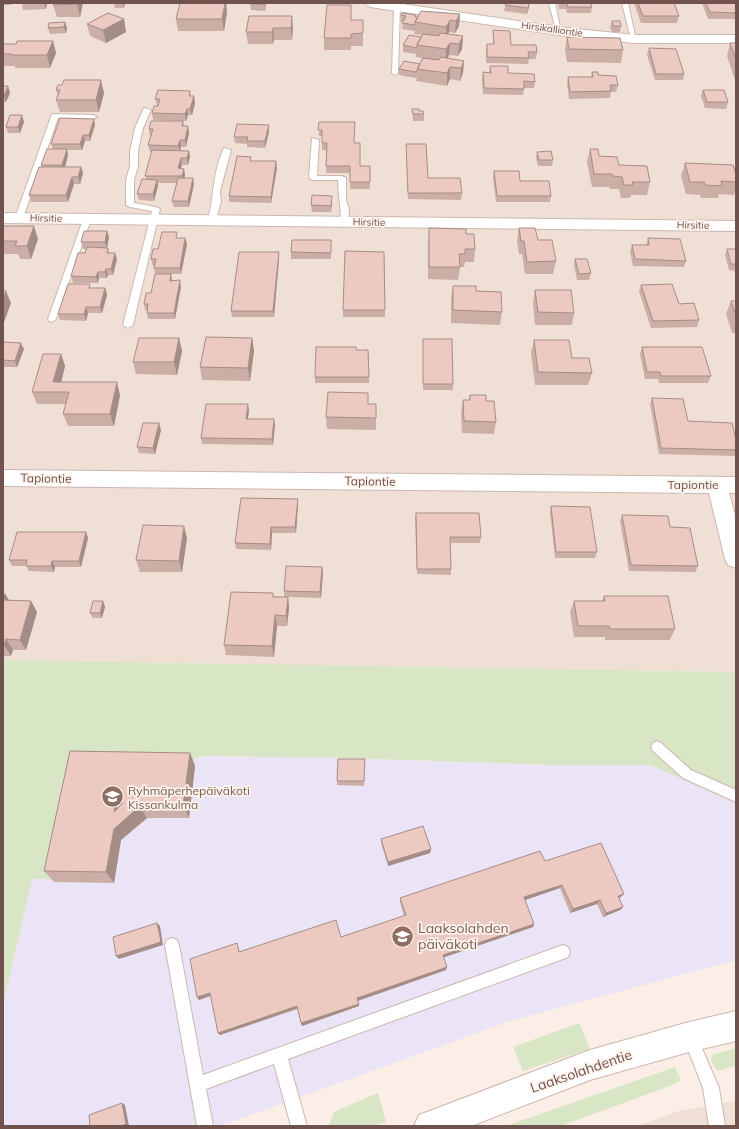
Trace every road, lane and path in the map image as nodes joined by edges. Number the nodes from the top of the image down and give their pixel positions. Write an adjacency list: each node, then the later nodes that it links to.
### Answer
1 (370, 3): 4 (street, Hirsikalliontie)
2 (552, 3): 5 (lane)
3 (625, 3): 6 (lane)
4 (397, 7): 5 (street, Hirsikalliontie); 8 (lane)
5 (559, 30): 6 (street, Hirsikalliontie)
6 (634, 39): 7 (street, Hirsikalliontie)
7 (736, 39)
8 (395, 73)
9 (147, 110): 15 (lane)
10 (92, 117): 13 (lane)
11 (315, 140): 17 (lane)
12 (227, 150): 16 (lane)
13 (11, 218): 14 (street, Hirsitie)
14 (86, 219): 15 (street, Hirsitie); 19 (lane)
15 (154, 219): 16 (street, Hirsitie); 20 (lane)
16 (212, 220): 17 (street, Hirsitie)
17 (346, 221): 18 (street, Hirsitie)
18 (736, 226)
19 (52, 319)
20 (128, 326)
21 (3, 478): 22 (street, Tapiontie)
22 (727, 485): 23 (street)
23 (736, 558)
24 (657, 747): 25 (lane)
25 (736, 796)
26 (172, 945): 31 (lane)
27 (563, 952): 30 (lane)
28 (736, 1026): 29 (street, Laaksolahdentie)
29 (689, 1037): 32 (street, Laaksolahdentie); 35 (lane)
30 (279, 1055): 31 (lane); 34 (lane)
31 (197, 1085): 33 (lane)
32 (438, 1125)
33 (206, 1126)
34 (299, 1126)
35 (717, 1126)

